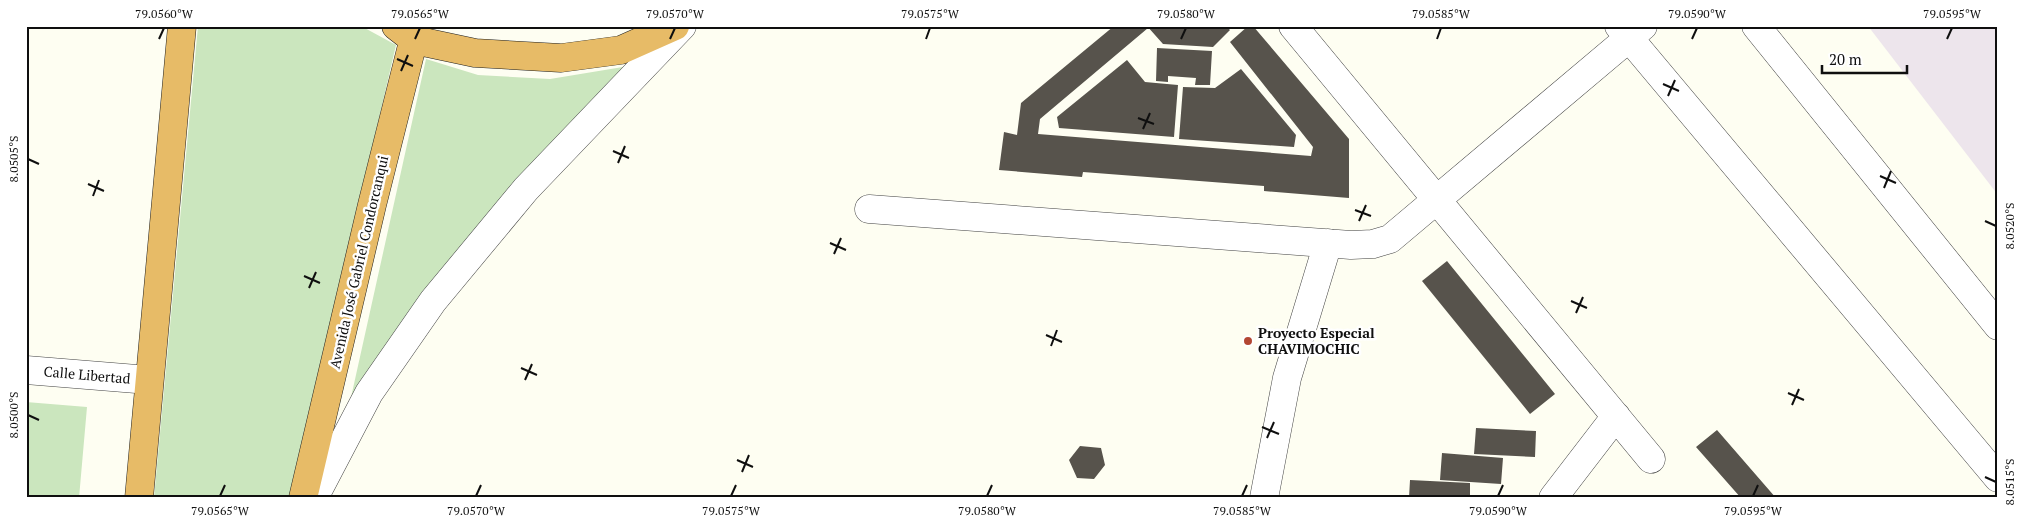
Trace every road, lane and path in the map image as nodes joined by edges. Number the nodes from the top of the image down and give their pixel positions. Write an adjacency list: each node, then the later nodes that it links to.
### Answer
1 (182, 26): 13 (highway)
2 (674, 26): 7 (highway)
3 (682, 26): 19 (street)
4 (1293, 26): 8 (street)
5 (1756, 26): 11 (street)
6 (1630, 30): 8 (street); 16 (street)
7 (409, 31): 18 (highway, Avenida José Gabriel Condorcanqui)
8 (1436, 199): 10 (street); 14 (street)
9 (869, 209): 10 (street)
10 (1328, 244): 20 (street)
11 (1998, 326)
12 (26, 370): 13 (street, Calle Libertad)
13 (149, 380): 17 (highway)
14 (1616, 416): 15 (street); 21 (street)
15 (1651, 459)
16 (1998, 478)
17 (139, 498)
18 (303, 498)
19 (314, 498)
20 (1264, 498)
21 (1553, 498)

